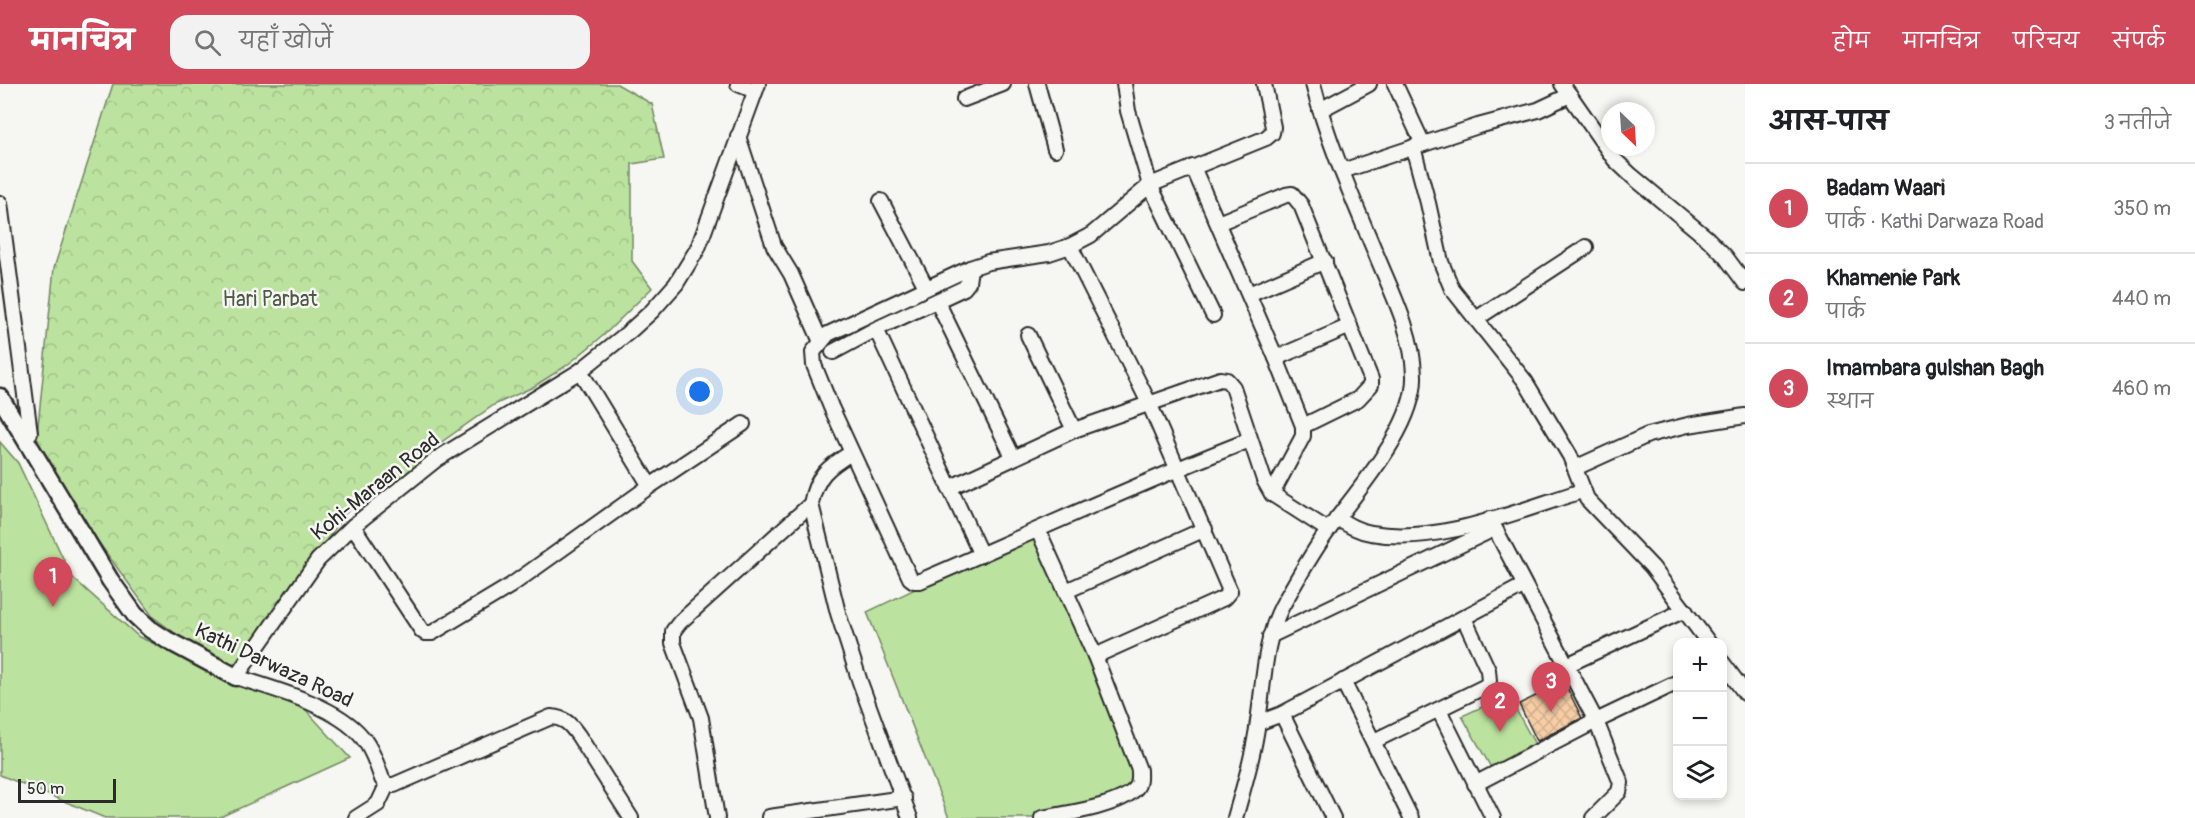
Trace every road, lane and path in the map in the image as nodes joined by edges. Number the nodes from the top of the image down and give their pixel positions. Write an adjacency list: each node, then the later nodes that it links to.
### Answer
1 (738, 84): 9 (street)
2 (1003, 84): 11 (street)
3 (1037, 84): 15 (street)
4 (1124, 84): 18 (street)
5 (1263, 84): 16 (street)
6 (1313, 84): 12 (street)
7 (1369, 84): 12 (street)
8 (1395, 84): 14 (street)
9 (756, 87): 13 (street, Kohi-Maraan Road)
10 (1566, 90): 14 (street); 26 (street)
11 (964, 99)
12 (1320, 110): 17 (street)
13 (738, 136): 35 (street); 38 (street, Kohi-Maraan Road)
14 (1418, 145): 17 (street); 31 (street)
15 (1055, 149)
16 (1193, 167): 18 (street); 21 (street)
17 (1342, 171): 56 (street)
18 (1150, 185): 22 (street); 30 (street)
19 (882, 201): 27 (street)
20 (0, 203): 45 (street)
21 (1218, 223): 24 (street); 28 (street)
22 (1070, 246): 25 (street); 40 (street)
23 (1586, 247): 31 (street)
24 (1325, 261): 28 (street); 32 (street)
25 (970, 268): 27 (street); 29 (street)
26 (1745, 283)
27 (926, 287): 35 (street)
28 (1249, 294): 37 (street)
29 (938, 301): 33 (street); 48 (street)
30 (1213, 315)
31 (1476, 319): 50 (street)
32 (1350, 326): 37 (street); 43 (street)
33 (876, 329): 36 (street); 52 (street)
34 (1028, 335): 44 (street)
35 (821, 342): 47 (street)
36 (834, 352)
37 (1276, 358): 43 (street)
38 (580, 370): 51 (street); 58 (street, Kohi-Maraan Road)
39 (0, 397): 72 (street, Kathi Darwaza Road)
40 (1149, 403): 44 (street); 46 (street); 49 (street)
41 (1745, 416): 50 (street)
42 (743, 424): 51 (street)
43 (1303, 426): 54 (street)
44 (1074, 430): 48 (street)
45 (30, 433)
46 (1250, 440): 49 (street); 54 (street)
47 (851, 453): 55 (street); 62 (street)
48 (1013, 457): 52 (street)
49 (1178, 468): 59 (street); 60 (street)
50 (1575, 468): 53 (street)
51 (650, 486): 58 (street)
52 (949, 488): 62 (street)
53 (1582, 491): 57 (street); 65 (street)
54 (1272, 494): 61 (street)
55 (811, 504): 83 (street); 89 (street)
56 (1337, 518): 57 (street); 61 (street)
57 (1492, 524): 63 (street); 67 (street)
58 (353, 526): 72 (street, Kohi-Maraan Road)
59 (1038, 530): 62 (street); 64 (street)
60 (1205, 530): 64 (street); 69 (street)
61 (1328, 530): 67 (street)
62 (981, 555)
63 (1523, 586): 66 (street); 70 (street)
64 (1066, 591): 69 (street)
65 (1685, 610): 68 (street); 70 (street)
66 (1464, 618): 73 (street); 76 (street)
67 (1270, 636): 79 (street)
68 (1705, 638)
69 (1095, 656): 91 (street)
70 (1567, 665): 78 (street)
71 (1727, 669): 75 (street)
72 (236, 677): 82 (street, Kathi Darwaza Road)
73 (1343, 681): 77 (street); 80 (street)
74 (1673, 684): 78 (street)
75 (1745, 693)
76 (1439, 710): 80 (street); 81 (street)
77 (1282, 714): 79 (street); 93 (street)
78 (1596, 721): 81 (street); 96 (street)
79 (1258, 723): 92 (street)
80 (1374, 741): 94 (street)
81 (1475, 784): 95 (street)
82 (387, 785): 84 (street); 88 (street)
83 (904, 798): 85 (street); 90 (street)
84 (378, 804): 86 (street); 87 (street)
85 (769, 817)
86 (356, 818)
87 (384, 818)
88 (631, 818)
89 (717, 818)
90 (910, 818)
91 (1042, 818)
92 (1235, 818)
93 (1333, 818)
94 (1411, 818)
95 (1493, 818)
96 (1593, 818)

